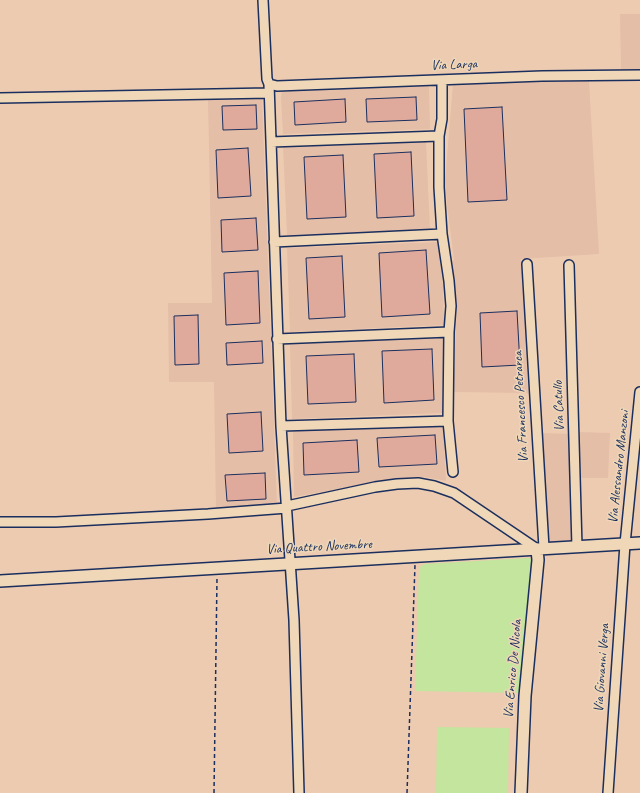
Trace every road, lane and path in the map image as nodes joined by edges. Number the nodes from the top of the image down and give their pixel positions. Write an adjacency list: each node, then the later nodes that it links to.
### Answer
1 (263, 0): 4 (street)
2 (640, 75): 3 (street, Via Larga)
3 (442, 80): 4 (street, Via Larga); 7 (street)
4 (269, 84): 5 (street)
5 (269, 94): 6 (street); 8 (street)
6 (0, 98)
7 (439, 136): 8 (street); 9 (street)
8 (271, 142): 10 (street)
9 (442, 234): 10 (street); 13 (street)
10 (274, 242): 14 (street)
11 (527, 264): 24 (street, Via Francesco Petrarca)
12 (569, 265): 23 (street, Via Catullo)
13 (449, 332): 14 (street); 16 (street)
14 (278, 339): 17 (street)
15 (640, 392): 22 (street, Via Alessandro Manzoni)
16 (448, 421): 17 (street); 18 (street)
17 (281, 426): 19 (street)
18 (453, 472)
19 (287, 507): 20 (street); 24 (street); 26 (street)
20 (0, 522)
21 (640, 543): 22 (street, Via Quattro Novembre)
22 (625, 544): 23 (street, Via Quattro Novembre); 33 (street, Via Giovanni Verga)
23 (577, 547): 24 (street, Via Quattro Novembre)
24 (540, 549): 25 (street, Via Quattro Novembre); 32 (street, Via Enrico De Nicola)
25 (415, 557): 26 (street, Via Quattro Novembre); 31 (path)
26 (290, 564): 27 (street, Via Quattro Novembre); 30 (street)
27 (217, 568): 28 (street, Via Quattro Novembre); 29 (path)
28 (0, 581)
29 (214, 793)
30 (299, 793)
31 (407, 793)
32 (520, 793)
33 (608, 793)

